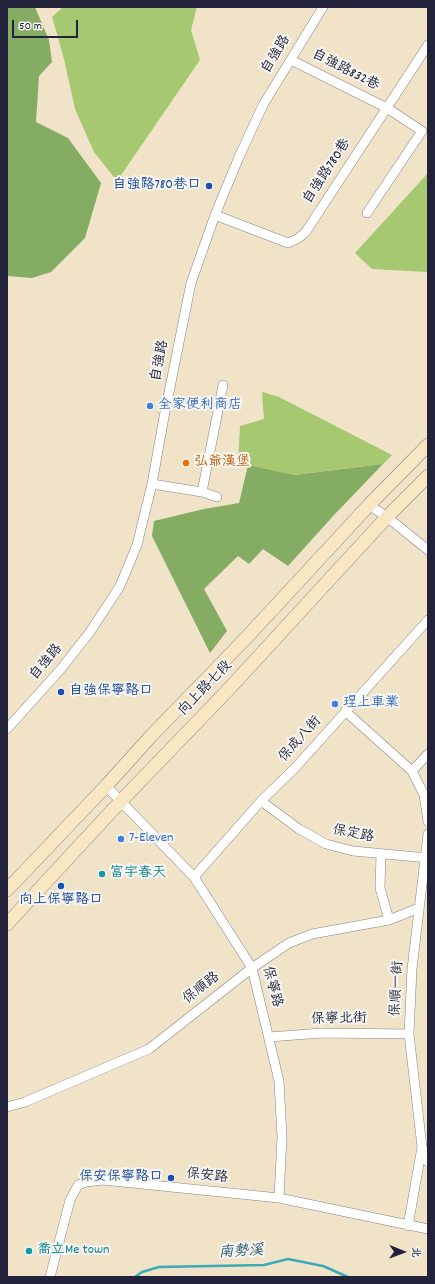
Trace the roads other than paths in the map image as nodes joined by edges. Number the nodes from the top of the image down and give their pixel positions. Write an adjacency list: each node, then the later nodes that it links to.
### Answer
1 (322, 7): 3 (street, 自強路)
2 (428, 45): 4 (street, 自強路780巷)
3 (291, 60): 4 (street, 自強路832巷); 6 (street, 自強路)
4 (387, 108): 5 (street, 自強路832巷); 6 (street, 自強路780巷)
5 (368, 213)
6 (215, 215): 10 (street, 自強路)
7 (223, 385): 11 (street)
8 (428, 445): 13 (main road, 向上路七段)
9 (428, 476): 14 (main road, 向上路七段)
10 (152, 484): 11 (street); 18 (street, 自強路)
11 (202, 492): 12 (street)
12 (217, 497)
13 (370, 505): 14 (street); 21 (main road, 向上路七段)
14 (387, 517): 15 (street); 22 (main road, 向上路七段)
15 (428, 550)
16 (428, 620): 17 (street, 保成八街)
17 (345, 711): 20 (street); 23 (street, 保成八街)
18 (7, 729)
19 (428, 754): 20 (street)
20 (412, 771): 24 (street)
21 (106, 786): 22 (street, 保寧路); 29 (main road, 向上路七段)
22 (121, 801): 28 (street, 保寧路); 32 (main road, 向上路七段)
23 (261, 801): 26 (street, 保定路); 28 (street, 保成八街)
24 (428, 821)
25 (428, 834): 27 (street, 保順一街)
26 (380, 854): 27 (street, 保定路); 31 (street)
27 (426, 858): 30 (street, 保順一街)
28 (194, 878): 33 (street, 保寧路)
29 (7, 890)
30 (419, 908): 31 (street, 保順路); 34 (street, 保順一街)
31 (388, 920): 33 (street, 保順路)
32 (7, 924)
33 (252, 968): 35 (street, 保寧路); 36 (street, 保順路)
34 (410, 1034): 35 (street, 保寧北街); 37 (street, 保順一街)
35 (269, 1037): 39 (street, 保寧路)
36 (7, 1107)
37 (422, 1147): 38 (street, 保順一街); 40 (street, 保順一街)
38 (428, 1162)
39 (279, 1198): 40 (street, 保安路); 42 (street, 保安路)
40 (408, 1226): 41 (street, 保安路)
41 (428, 1229)
42 (50, 1277)

